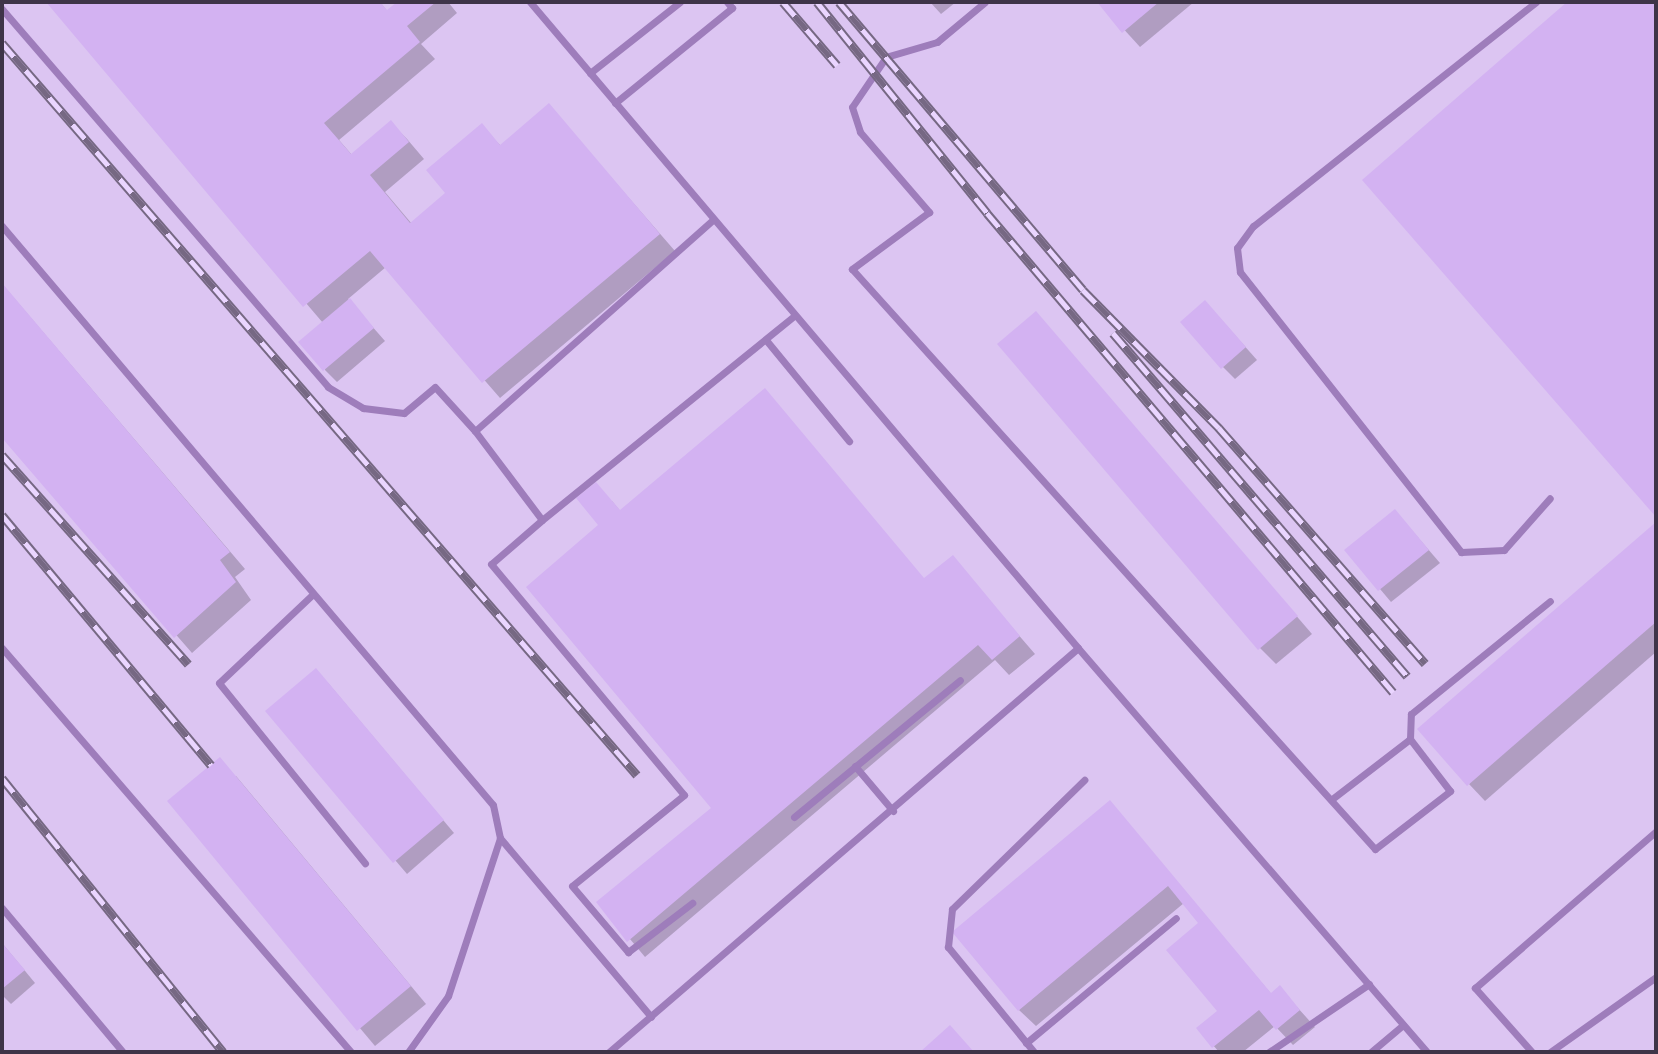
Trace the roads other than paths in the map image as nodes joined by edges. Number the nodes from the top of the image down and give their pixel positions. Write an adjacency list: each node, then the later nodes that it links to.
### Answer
1 (530, 2): 7 (lane)
2 (680, 2): 7 (lane)
3 (727, 2): 8 (lane)
4 (985, 2): 25 (lane)
5 (1536, 2): 15 (lane)
6 (2, 9): 13 (lane)
7 (590, 73): 8 (lane)
8 (615, 103): 9 (lane)
9 (713, 220): 11 (lane); 13 (lane)
10 (2, 226): 17 (lane)
11 (794, 316): 12 (lane); 20 (lane)
12 (766, 340): 14 (lane); 16 (lane)
13 (475, 431): 16 (lane)
14 (849, 441)
15 (1550, 498)
16 (542, 520): 31 (lane)
17 (313, 594): 29 (lane); 30 (lane)
18 (1550, 601): 22 (lane)
19 (2, 648): 40 (lane)
20 (1078, 648): 26 (lane); 35 (lane)
21 (960, 680): 23 (lane)
22 (1410, 739): 25 (lane); 25 (lane)
23 (855, 766): 26 (lane); 27 (lane)
24 (1084, 780): 38 (lane)
25 (1332, 799)
26 (893, 811): 36 (lane)
27 (794, 817)
28 (1656, 831): 47 (lane)
29 (500, 838): 36 (lane); 41 (lane)
30 (365, 863)
31 (692, 903)
32 (2, 908): 39 (lane)
33 (1176, 918): 38 (lane)
34 (1656, 977): 48 (lane)
35 (1369, 984): 37 (lane); 44 (lane)
36 (651, 1017): 42 (lane)
37 (1403, 1025): 45 (lane); 46 (lane)
38 (1026, 1043): 43 (lane)
39 (123, 1052)
40 (351, 1052)
41 (408, 1052)
42 (609, 1052)
43 (1034, 1052)
44 (1269, 1052)
45 (1371, 1052)
46 (1427, 1052)
47 (1532, 1052)
48 (1550, 1052)

